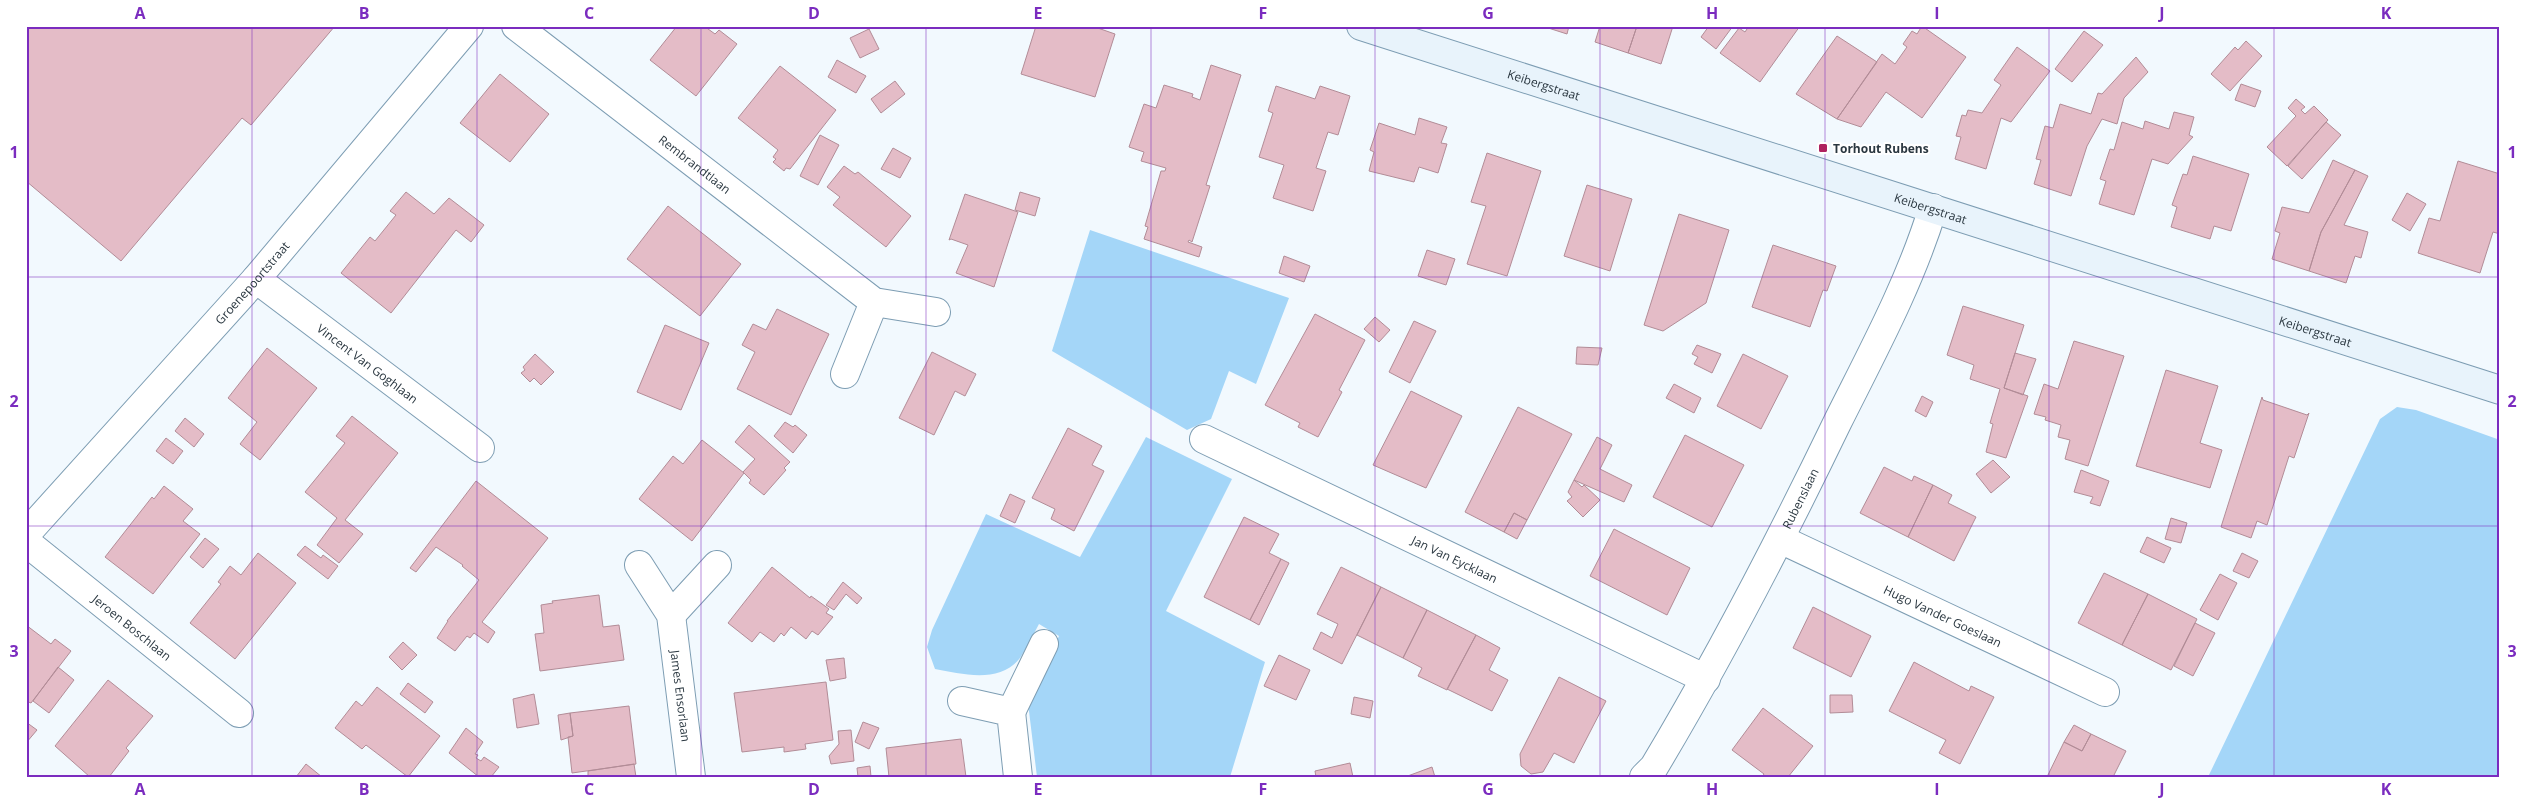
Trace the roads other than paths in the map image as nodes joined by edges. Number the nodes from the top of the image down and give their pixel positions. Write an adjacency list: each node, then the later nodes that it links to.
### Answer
1 (470, 26): 5 (street, Groenepoortstraat)
2 (516, 26): 6 (street, Rembrandtlaan)
3 (1361, 26): 4 (street, Keibergstraat)
4 (1934, 208): 9 (street, Keibergstraat); 13 (street, Rubenslaan)
5 (256, 279): 11 (street, Vincent Van Goghlaan); 12 (street, Groenepoortstraat)
6 (874, 302): 7 (street, Rembrandtlaan); 8 (street)
7 (936, 312)
8 (845, 374)
9 (2500, 390)
10 (1204, 439): 19 (street, Jan Van Eycklaan)
11 (480, 448)
12 (26, 534)
13 (1780, 539): 19 (street, Rubenslaan); 20 (street, Hugo Vander Goeslaan)
14 (26, 542): 23 (street, Jeroen Boschlaan)
15 (717, 564): 17 (street)
16 (639, 565): 17 (street, James Ensorlaan)
17 (671, 615): 25 (street, James Ensorlaan)
18 (1044, 644): 22 (street)
19 (1706, 679): 24 (street, Rubenslaan)
20 (2105, 692)
21 (962, 701): 22 (street)
22 (1011, 712): 26 (street)
23 (239, 713)
24 (1655, 774)
25 (691, 777)
26 (1018, 777)

